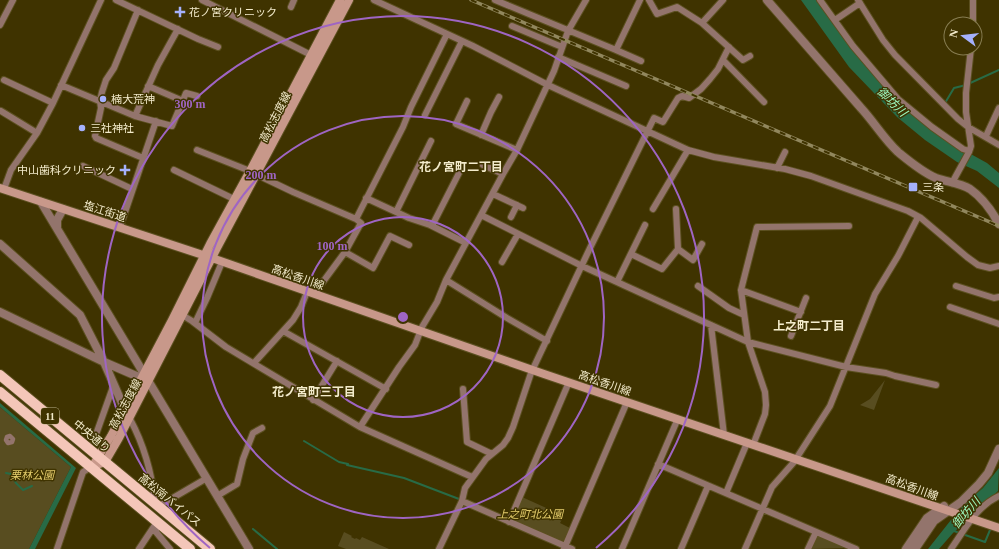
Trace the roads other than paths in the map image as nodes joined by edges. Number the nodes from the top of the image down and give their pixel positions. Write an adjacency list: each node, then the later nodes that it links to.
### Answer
1 (13, 0): 23 (street)
2 (101, 0): 40 (street)
3 (116, 0): 19 (street)
4 (202, 0): 35 (street)
5 (294, 0): 18 (street)
6 (340, 0): 35 (main road, 高松志度線)
7 (349, 0): 35 (main road, 高松志度線)
8 (374, 0): 27 (street)
9 (494, 0): 26 (street)
10 (586, 0): 26 (street)
11 (640, 0): 32 (street)
12 (649, 0): 22 (street)
13 (723, 0): 22 (street)
14 (767, 0): 76 (street)
15 (820, 0): 21 (street)
16 (973, 0): 20 (street)
17 (859, 2): 21 (street); 56 (street)
18 (291, 7)
19 (138, 10): 25 (street); 46 (street)
20 (972, 16)
21 (835, 20): 67 (street)
22 (702, 22): 31 (street)
23 (0, 25)
24 (512, 26): 29 (street)
25 (178, 29): 30 (street); 42 (street)
26 (568, 31): 29 (street); 32 (street)
27 (447, 34): 28 (street); 80 (street)
28 (462, 41): 41 (street); 53 (street)
29 (562, 46): 36 (street)
30 (218, 47)
31 (729, 47): 33 (street); 37 (street)
32 (616, 50): 38 (street)
33 (750, 56)
34 (970, 56): 56 (street)
35 (314, 57): 73 (main road, 高松志度線)
36 (558, 57): 41 (street); 43 (street)
37 (723, 60): 49 (street); 57 (street)
38 (641, 61)
39 (4, 80): 50 (street)
40 (61, 85): 46 (street); 50 (street)
41 (548, 85): 57 (street); 64 (street)
42 (148, 86): 48 (street); 54 (street)
43 (626, 86)
44 (197, 96): 48 (street)
45 (499, 97): 59 (street)
46 (100, 101): 54 (street); 68 (street)
47 (467, 101): 59 (street)
48 (183, 102): 55 (street)
49 (764, 102)
50 (52, 103): 58 (street)
51 (999, 108): 60 (street)
52 (1, 111): 58 (street)
53 (425, 115)
54 (135, 116): 55 (street)
55 (156, 121): 68 (street)
56 (968, 127): 60 (street); 67 (street)
57 (647, 132): 65 (street); 108 (street)
58 (37, 134): 77 (street)
59 (481, 135): 64 (street)
60 (986, 136): 62 (street)
61 (431, 141): 86 (street)
62 (999, 145)
63 (197, 150): 73 (street)
64 (517, 150): 75 (street)
65 (688, 150): 71 (street); 84 (street)
66 (785, 152): 71 (street)
67 (969, 152): 76 (street)
68 (142, 158): 78 (street)
69 (483, 165): 75 (street)
70 (83, 166): 78 (street)
71 (777, 168): 89 (street)
72 (174, 170): 81 (street)
73 (254, 173): 81 (main road, 高松志度線); 90 (street)
74 (459, 173): 92 (street)
75 (503, 174): 79 (street)
76 (952, 183): 91 (street)
77 (2, 188): 82 (main road, 塩江街道)
78 (132, 189): 96 (street)
79 (493, 194): 87 (street); 88 (street)
80 (366, 198): 86 (street); 90 (street)
81 (238, 201): 105 (main road, 高松志度線)
82 (42, 202): 83 (main road, 塩江街道); 95 (street)
83 (63, 209): 95 (street); 96 (main road, 塩江街道)
84 (653, 209)
85 (676, 209): 102 (street)
86 (396, 212): 92 (street)
87 (481, 214): 97 (street); 98 (street)
88 (511, 217)
89 (918, 217): 109 (street); 134 (street)
90 (356, 219): 103 (street)
91 (999, 224)
92 (430, 225): 98 (street)
93 (645, 225): 104 (street)
94 (849, 226): 114 (street)
95 (57, 227): 137 (street)
96 (120, 227): 105 (main road, 塩江街道)
97 (518, 234): 107 (street); 108 (street)
98 (466, 243): 110 (street)
99 (0, 244): 132 (street)
100 (702, 244): 102 (street)
101 (409, 245): 103 (street)
102 (678, 249): 104 (street)
103 (346, 252): 115 (street)
104 (631, 254): 111 (street)
105 (208, 257): 106 (main road, 高松香川線); 121 (main road, 高松志度線)
106 (222, 262): 115 (main road, 高松香川線); 123 (street)
107 (502, 262)
108 (582, 266): 111 (street); 129 (street)
109 (999, 266)
110 (446, 280): 127 (street); 129 (street)
111 (617, 282): 125 (street)
112 (698, 286): 122 (street)
113 (956, 286): 116 (street)
114 (741, 290): 120 (street); 122 (street)
115 (311, 293): 126 (street); 127 (main road, 高松香川線)
116 (999, 297)
117 (806, 298): 120 (street)
118 (950, 307): 124 (street)
119 (0, 312): 132 (street)
120 (801, 312): 128 (street)
121 (180, 314): 123 (street); 137 (main road, 高松志度線)
122 (744, 315): 130 (street)
123 (195, 323): 133 (street)
124 (999, 324)
125 (711, 325): 130 (street); 151 (street)
126 (283, 331): 131 (street); 133 (street)
127 (420, 331): 135 (main road, 高松香川線); 141 (street)
128 (791, 336)
129 (547, 341): 135 (street)
130 (748, 342): 134 (street); 153 (street)
131 (337, 361): 141 (street); 144 (street)
132 (104, 362): 137 (street); 139 (street)
133 (254, 363): 144 (street)
134 (846, 367): 140 (street); 156 (street)
135 (532, 370): 138 (main road, 高松香川線); 155 (street)
136 (0, 375): 157 (highway, 中央通り / 11)
137 (144, 378): 146 (main road, 高松志度線); 148 (main road, 高松志度線); 162 (street)
138 (569, 382): 145 (main road, 高松香川線); 173 (street)
139 (114, 384): 146 (street); 152 (street)
140 (936, 385)
141 (386, 389): 149 (street)
142 (462, 389): 155 (street)
143 (0, 392): 159 (highway, 11)
144 (313, 400): 149 (street)
145 (627, 402): 147 (main road, 高松香川線); 176 (street)
146 (125, 410): 157 (main road, 高松志度線)
147 (676, 418): 151 (main road, 高松香川線); 158 (street)
148 (130, 419): 157 (main road, 高松志度線); 168 (street)
149 (360, 427): 161 (street)
150 (262, 428): 165 (street)
151 (724, 435): 153 (main road, 高松香川線)
152 (94, 440)
153 (750, 444): 156 (main road, 高松香川線); 164 (street)
154 (999, 449): 170 (street)
155 (492, 454): 161 (street)
156 (797, 459): 169 (street); 170 (main road, 高松香川線)
157 (102, 460): 159 (main road, 高松志度線); 160 (highway, 中央通り / 11)
158 (658, 464): 163 (street); 185 (street)
159 (92, 467): 172 (highway, 11); 177 (street)
160 (114, 469): 168 (highway, 高松南バイパス / 11)
161 (472, 477): 167 (street)
162 (206, 478): 165 (street); 168 (street)
163 (708, 486): 164 (street); 186 (street)
164 (726, 493): 169 (street)
165 (217, 496): 182 (street)
166 (999, 496): 171 (street)
167 (462, 501): 173 (street); 183 (street)
168 (157, 505): 181 (highway, 高松南バイパス / 11)
169 (762, 509): 175 (street); 187 (street)
170 (943, 510): 171 (main road, 高松香川線); 190 (street); 191 (street)
171 (971, 519): 174 (main road, 高松香川線); 192 (street)
172 (157, 522): 178 (street); 179 (street); 180 (highway, 11)
173 (509, 522): 176 (street)
174 (999, 528)
175 (816, 532): 188 (street); 189 (street)
176 (565, 547): 184 (street)
177 (57, 549)
178 (139, 549)
179 (170, 549)
180 (190, 549)
181 (210, 549)
182 (249, 549)
183 (439, 549)
184 (572, 549)
185 (622, 549)
186 (681, 549)
187 (745, 549)
188 (808, 549)
189 (856, 549)
190 (906, 549)
191 (914, 549)
192 (951, 549)

